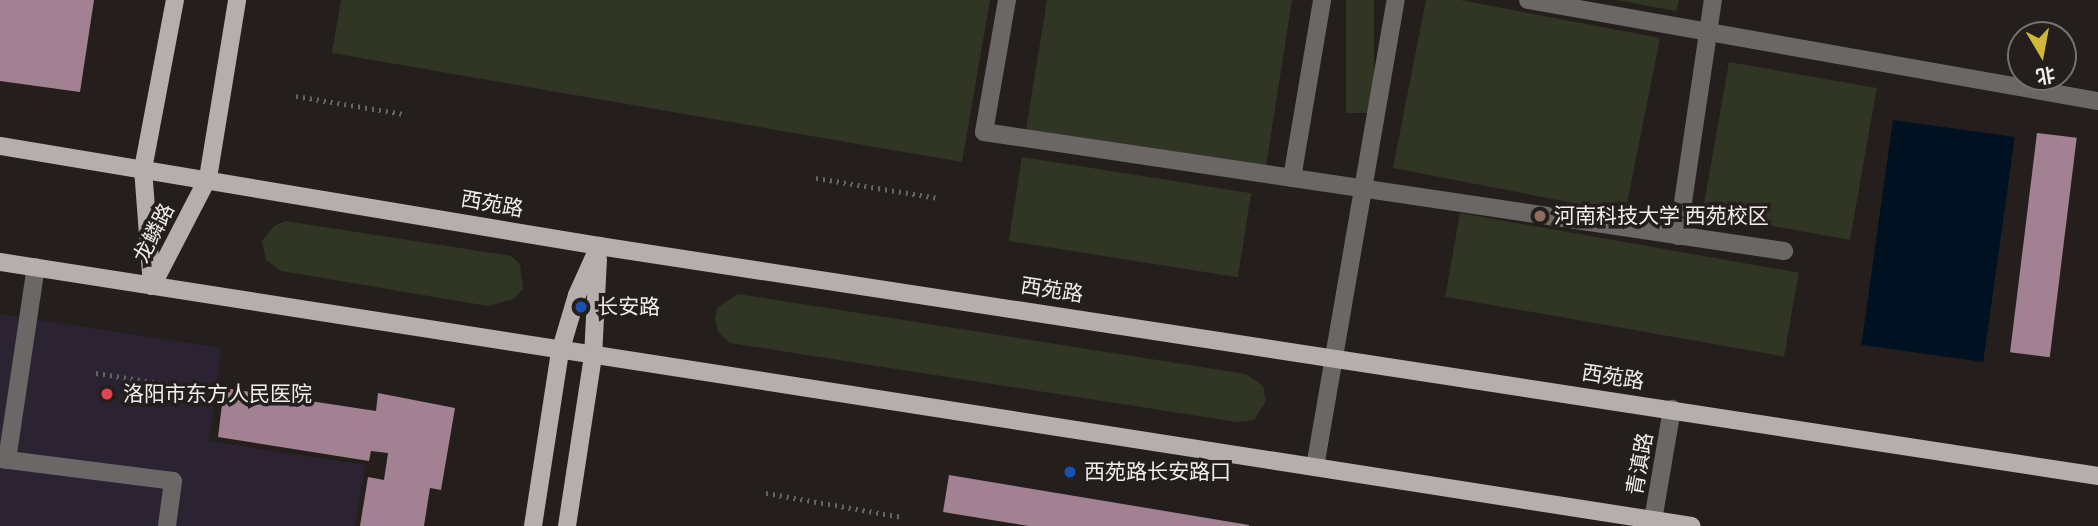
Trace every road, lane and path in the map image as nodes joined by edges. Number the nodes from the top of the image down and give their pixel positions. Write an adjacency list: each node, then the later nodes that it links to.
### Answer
1 (175, 0): 13 (main road, 龙鳞路)
2 (237, 0): 15 (main road, 龙鳞路)
3 (1007, 0): 16 (street)
4 (1322, 0): 16 (street)
5 (1396, 0): 17 (street)
6 (1528, 0): 8 (street)
7 (1713, 0): 8 (street)
8 (1709, 32): 10 (street); 19 (street)
9 (296, 96): 11 (path)
10 (2098, 101)
11 (403, 114)
12 (0, 146): 13 (main road, 西苑路)
13 (142, 169): 15 (main road, 西苑路); 24 (main road, 龙鳞路)
14 (816, 177): 18 (path)
15 (208, 178): 20 (main road, 西苑路); 24 (main road, 龙鳞路)
16 (1292, 178): 17 (street)
17 (1364, 189): 19 (street); 27 (street)
18 (938, 198)
19 (1678, 236): 21 (street)
20 (599, 246): 25 (main road); 26 (main road); 27 (main road, 西苑路)
21 (1784, 251)
22 (0, 262): 23 (main road)
23 (36, 267): 24 (main road); 31 (street)
24 (152, 286): 25 (main road)
25 (560, 352): 26 (main road); 38 (main road)
26 (593, 356): 32 (main road); 39 (main road)
27 (1335, 356): 30 (main road, 西苑路); 32 (street)
28 (96, 373): 29 (path)
29 (191, 388)
30 (1672, 409): 33 (main road, 西苑路); 36 (street, 青滇路)
31 (4, 460): 37 (street)
32 (1315, 467): 36 (main road)
33 (2098, 476)
34 (766, 493): 35 (path)
35 (902, 517)
36 (1653, 523): 40 (main road)
37 (167, 526)
38 (533, 526)
39 (566, 526)
40 (1692, 526)

